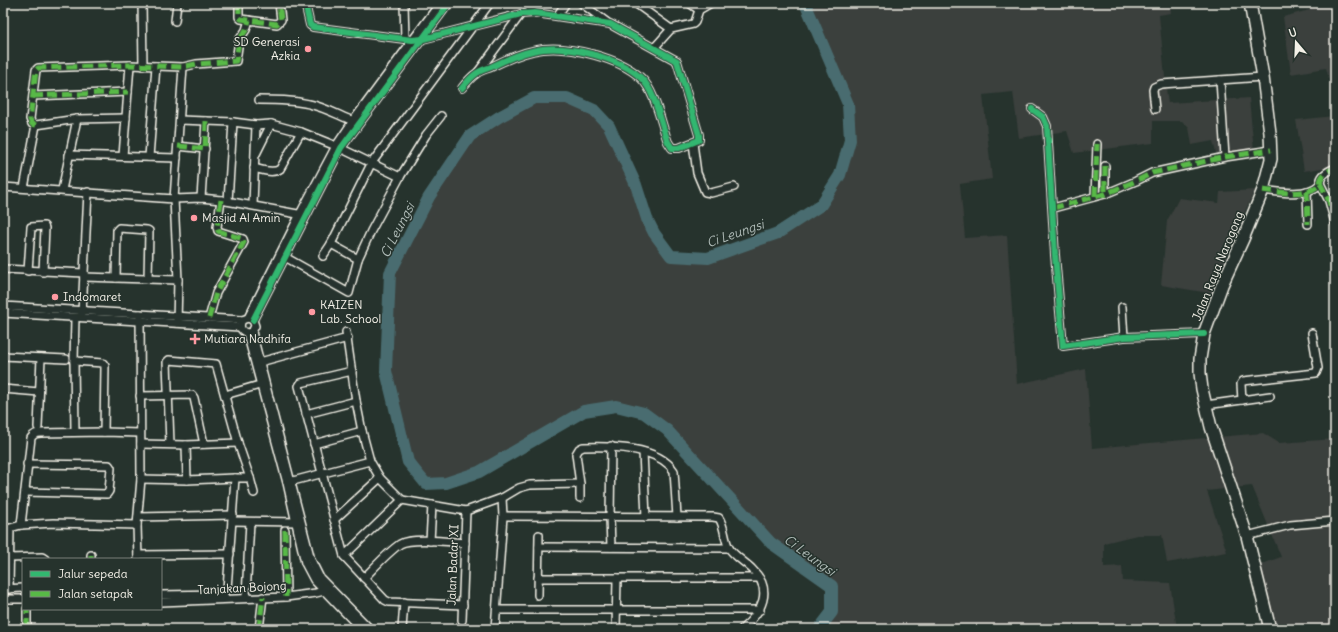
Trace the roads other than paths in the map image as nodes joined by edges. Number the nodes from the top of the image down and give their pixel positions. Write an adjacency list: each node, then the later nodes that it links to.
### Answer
1 (142, 3): 31 (street)
2 (177, 3): 23 (street)
3 (239, 3): 22 (street)
4 (279, 3): 22 (street)
5 (305, 3): 27 (street)
6 (404, 3): 27 (street)
7 (440, 3): 27 (street)
8 (449, 3): 28 (street)
9 (490, 3): 25 (street)
10 (525, 3): 19 (street)
11 (566, 3): 21 (street)
12 (581, 3): 17 (street)
13 (635, 3): 26 (street)
14 (689, 3): 18 (street)
15 (711, 3): 18 (street)
16 (1250, 3): 35 (main road, Jalan Raya Narogong)
17 (589, 5): 24 (street)
18 (698, 10): 26 (street)
19 (535, 12): 20 (street); 21 (street)
20 (521, 14): 25 (street); 34 (street)
21 (557, 16): 24 (street)
22 (249, 20): 33 (street)
23 (176, 21)
24 (610, 24): 29 (street)
25 (475, 25): 28 (street); 66 (street)
26 (671, 29): 29 (street)
27 (409, 39): 28 (street); 48 (street)
28 (423, 39): 57 (street)
29 (654, 48): 54 (street)
30 (130, 65): 31 (street); 38 (street); 39 (street)
31 (143, 66): 32 (street)
32 (156, 66): 33 (street); 63 (street)
33 (183, 67): 46 (street)
34 (477, 73): 37 (street); 54 (street)
35 (1263, 77): 36 (street); 59 (main road, Jalan Raya Narogong)
36 (1220, 80): 42 (street); 64 (street)
37 (462, 88)
38 (128, 92): 39 (street); 44 (street)
39 (33, 96): 51 (street)
40 (259, 100): 48 (street)
41 (1032, 109): 85 (street)
42 (1155, 109)
43 (441, 116): 70 (street)
44 (126, 118): 45 (street); 62 (street)
45 (77, 119): 51 (street); 60 (street)
46 (180, 120): 47 (street); 56 (street)
47 (206, 121): 49 (street); 58 (street)
48 (353, 121): 57 (street)
49 (233, 122): 52 (street); 83 (street)
50 (271, 124): 52 (street); 53 (street); 61 (street)
51 (36, 125): 74 (street)
52 (256, 125): 61 (street)
53 (301, 132): 57 (street); 68 (street)
54 (693, 143): 73 (street)
55 (1097, 144): 80 (street)
56 (178, 146): 58 (street); 65 (street)
57 (339, 147): 66 (street); 86 (street)
58 (205, 149): 81 (street)
59 (1271, 150): 64 (street); 76 (main road, Jalan Raya Narogong)
60 (69, 155): 62 (street); 75 (street)
61 (255, 155): 68 (street)
62 (123, 156): 63 (street)
63 (149, 157): 65 (street)
64 (1224, 157): 79 (street)
65 (177, 158): 82 (street)
66 (371, 164): 70 (street); 89 (street)
67 (1105, 166): 79 (street)
68 (254, 168): 84 (street)
69 (1335, 168): 71 (street)
70 (400, 177): 92 (street)
71 (1320, 183): 78 (street); 87 (street)
72 (3, 186): 74 (street)
73 (734, 187)
74 (24, 188): 75 (street)
75 (62, 190): 77 (street)
76 (1263, 190): 78 (street); 111 (main road, Jalan Raya Narogong)
77 (88, 192): 82 (street); 96 (street)
78 (1307, 192): 88 (street)
79 (1105, 194): 80 (street)
80 (1095, 196): 85 (street)
81 (201, 198): 82 (street); 83 (street)
82 (174, 199): 99 (street)
83 (225, 201): 84 (street); 106 (street)
84 (253, 205): 86 (street)
85 (1053, 208): 112 (street)
86 (303, 215): 91 (street); 108 (street)
87 (1335, 223)
88 (1308, 224)
89 (331, 244): 90 (street); 92 (street)
90 (323, 256)
91 (285, 257): 92 (street); 108 (street)
92 (358, 259)
93 (3, 269): 94 (street)
94 (28, 271): 95 (street); 95 (street)
95 (43, 272): 96 (street)
96 (84, 275): 97 (street); 102 (street)
97 (116, 278): 98 (street); 98 (street)
98 (148, 279): 99 (street)
99 (178, 280): 107 (street)
100 (3, 306): 102 (street)
101 (1122, 307): 112 (street)
102 (82, 310): 104 (street); 105 (street)
103 (3, 313): 105 (street)
104 (140, 317): 105 (street); 107 (street); 122 (street)
105 (78, 318): 115 (street)
106 (209, 318): 107 (street); 108 (street)
107 (177, 319): 108 (street)
108 (246, 321): 109 (street); 109 (street)
109 (250, 332): 116 (street); 118 (street)
110 (1312, 333): 125 (street)
111 (1204, 334): 112 (street); 127 (main road, Jalan Raya Narogong)
112 (1124, 337)
113 (3, 356): 114 (street)
114 (42, 358): 115 (street); 120 (street)
115 (70, 360): 131 (street); 132 (street)
116 (260, 362): 117 (street); 118 (street)
117 (352, 371): 126 (street); 128 (street)
118 (263, 384): 121 (street); 150 (street)
119 (3, 389): 120 (street)
120 (40, 392): 129 (street)
121 (225, 395): 123 (street); 134 (street)
122 (140, 396): 123 (street); 133 (street)
123 (168, 396): 136 (street); 137 (street)
124 (1270, 396): 125 (street)
125 (1242, 400): 127 (street)
126 (356, 401): 128 (street); 130 (street)
127 (1206, 405): 174 (main road, Jalan Raya Narogong)
128 (306, 414): 138 (street)
129 (38, 427)
130 (362, 431): 138 (street); 142 (street)
131 (75, 432): 132 (street); 143 (street)
132 (104, 432): 133 (street)
133 (140, 433): 135 (street)
134 (238, 443): 137 (street); 146 (street)
135 (140, 444): 136 (street); 148 (street)
136 (170, 444): 139 (street)
137 (204, 444): 139 (street)
138 (314, 444): 144 (street)
139 (186, 445): 149 (street)
140 (611, 446): 141 (street); 151 (street); 161 (street)
141 (643, 452): 162 (street); 163 (street)
142 (370, 461): 144 (street); 147 (street)
143 (27, 464): 152 (street); 152 (street)
144 (321, 474): 150 (street); 165 (street)
145 (235, 478): 146 (street); 149 (street); 164 (street)
146 (250, 478): 153 (street)
147 (380, 478): 156 (street); 165 (street)
148 (141, 480): 149 (street); 160 (street)
149 (187, 480)
150 (289, 482): 168 (street)
151 (580, 484): 154 (street); 155 (street)
152 (25, 492): 169 (street)
153 (254, 493)
154 (502, 498): 158 (street); 159 (street)
155 (580, 498)
156 (402, 500): 157 (street); 181 (street)
157 (432, 505): 158 (street); 175 (street)
158 (466, 511): 176 (street, Jalan Badar XI)
159 (503, 516): 161 (street); 203 (street)
160 (138, 517): 164 (street); 170 (street)
161 (610, 517): 162 (street); 178 (street)
162 (646, 517): 163 (street)
163 (677, 517): 179 (street)
164 (233, 518): 167 (street); 180 (street)
165 (334, 520): 181 (street)
166 (1335, 521): 174 (street)
167 (250, 522): 168 (street); 194 (street)
168 (298, 522): 190 (street)
169 (21, 525): 170 (street); 171 (street)
170 (137, 525): 182 (street)
171 (6, 530): 183 (street)
172 (285, 530): 195 (street)
173 (539, 534): 177 (street)
174 (1247, 536): 215 (main road, Jalan Raya Narogong)
175 (430, 541): 176 (street); 185 (street)
176 (465, 543): 201 (street, Jalan Badar XI)
177 (539, 547): 178 (street); 186 (street)
178 (611, 547): 179 (street)
179 (729, 548): 188 (street)
180 (230, 554): 182 (street); 192 (street)
181 (344, 556): 185 (street)
182 (138, 557)
183 (9, 558): 184 (street); 191 (street)
184 (44, 558)
185 (364, 578): 200 (street)
186 (538, 578): 187 (street); 193 (street)
187 (617, 578): 188 (street); 204 (street)
188 (759, 578): 205 (street)
189 (22, 588): 191 (street)
190 (326, 588): 195 (street, Tanjakan Bojong); 209 (street); 210 (street)
191 (6, 589)
192 (162, 595)
193 (538, 595)
194 (246, 596)
195 (286, 597): 196 (street, Tanjakan Bojong)
196 (263, 598): 199 (street, Tanjakan Bojong); 208 (street)
197 (3, 599): 198 (street)
198 (22, 599)
199 (162, 602)
200 (404, 602): 201 (street); 211 (street)
201 (463, 605): 206 (street, Jalan Badar XI)
202 (27, 610): 207 (street)
203 (498, 610): 204 (street); 212 (street)
204 (616, 610): 205 (street); 213 (street)
205 (760, 610): 214 (street)
206 (462, 620)
207 (27, 629)
208 (259, 629)
209 (361, 629)
210 (370, 629)
211 (402, 629)
212 (496, 629)
213 (616, 629)
214 (742, 629)
215 (1270, 629)

